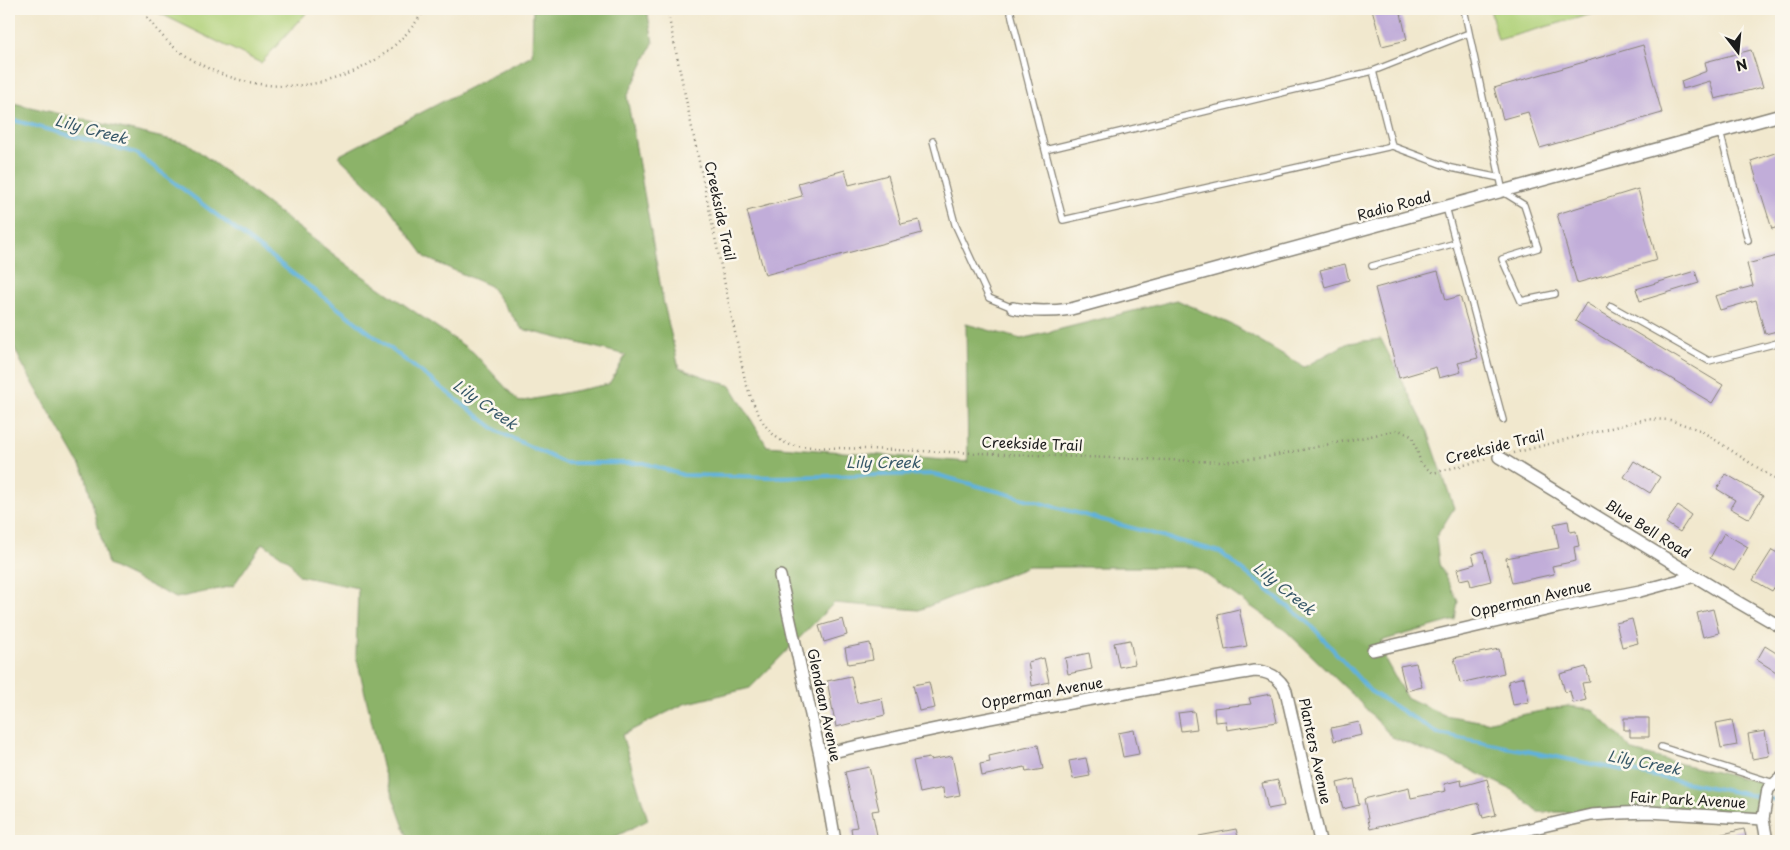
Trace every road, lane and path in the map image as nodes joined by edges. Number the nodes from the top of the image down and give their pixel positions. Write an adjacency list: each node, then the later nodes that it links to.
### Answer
1 (141, 9): 2 (path)
2 (426, 9)
3 (667, 9): 24 (path, Creekside Trail)
4 (1010, 9): 12 (lane)
5 (1464, 9): 6 (lane)
6 (1469, 33): 7 (lane); 13 (lane)
7 (1373, 71): 11 (lane); 12 (lane)
8 (1781, 115): 9 (street, Radio Road)
9 (1720, 132): 14 (street, Radio Road); 16 (lane)
10 (933, 141): 21 (lane)
11 (1392, 146): 12 (lane); 13 (lane)
12 (1045, 150)
13 (1500, 178): 14 (lane)
14 (1503, 192): 15 (street, Radio Road); 19 (lane)
15 (1446, 207): 17 (lane); 21 (street, Radio Road)
16 (1748, 240)
17 (1456, 243): 18 (lane); 23 (lane)
18 (1372, 266)
19 (1555, 294)
20 (1611, 306): 22 (lane)
21 (1013, 308)
22 (1781, 342)
23 (1503, 420)
24 (1499, 456): 25 (path, Creekside Trail); 27 (street, Blue Bell Road)
25 (1781, 483)
26 (780, 576): 32 (street, Glendean Avenue)
27 (1695, 576): 28 (street, Blue Bell Road); 29 (street, Opperman Avenue)
28 (1781, 627)
29 (1373, 650)
30 (1271, 674): 32 (street, Opperman Avenue); 36 (street, Planters Avenue)
31 (1661, 747): 33 (lane)
32 (820, 755): 35 (street, Glendean Avenue)
33 (1775, 783): 34 (street, Fair Park Avenue)
34 (1764, 813): 37 (street, Fair Park Avenue); 38 (street)
35 (835, 841)
36 (1320, 841)
37 (1477, 841)
38 (1767, 841)

